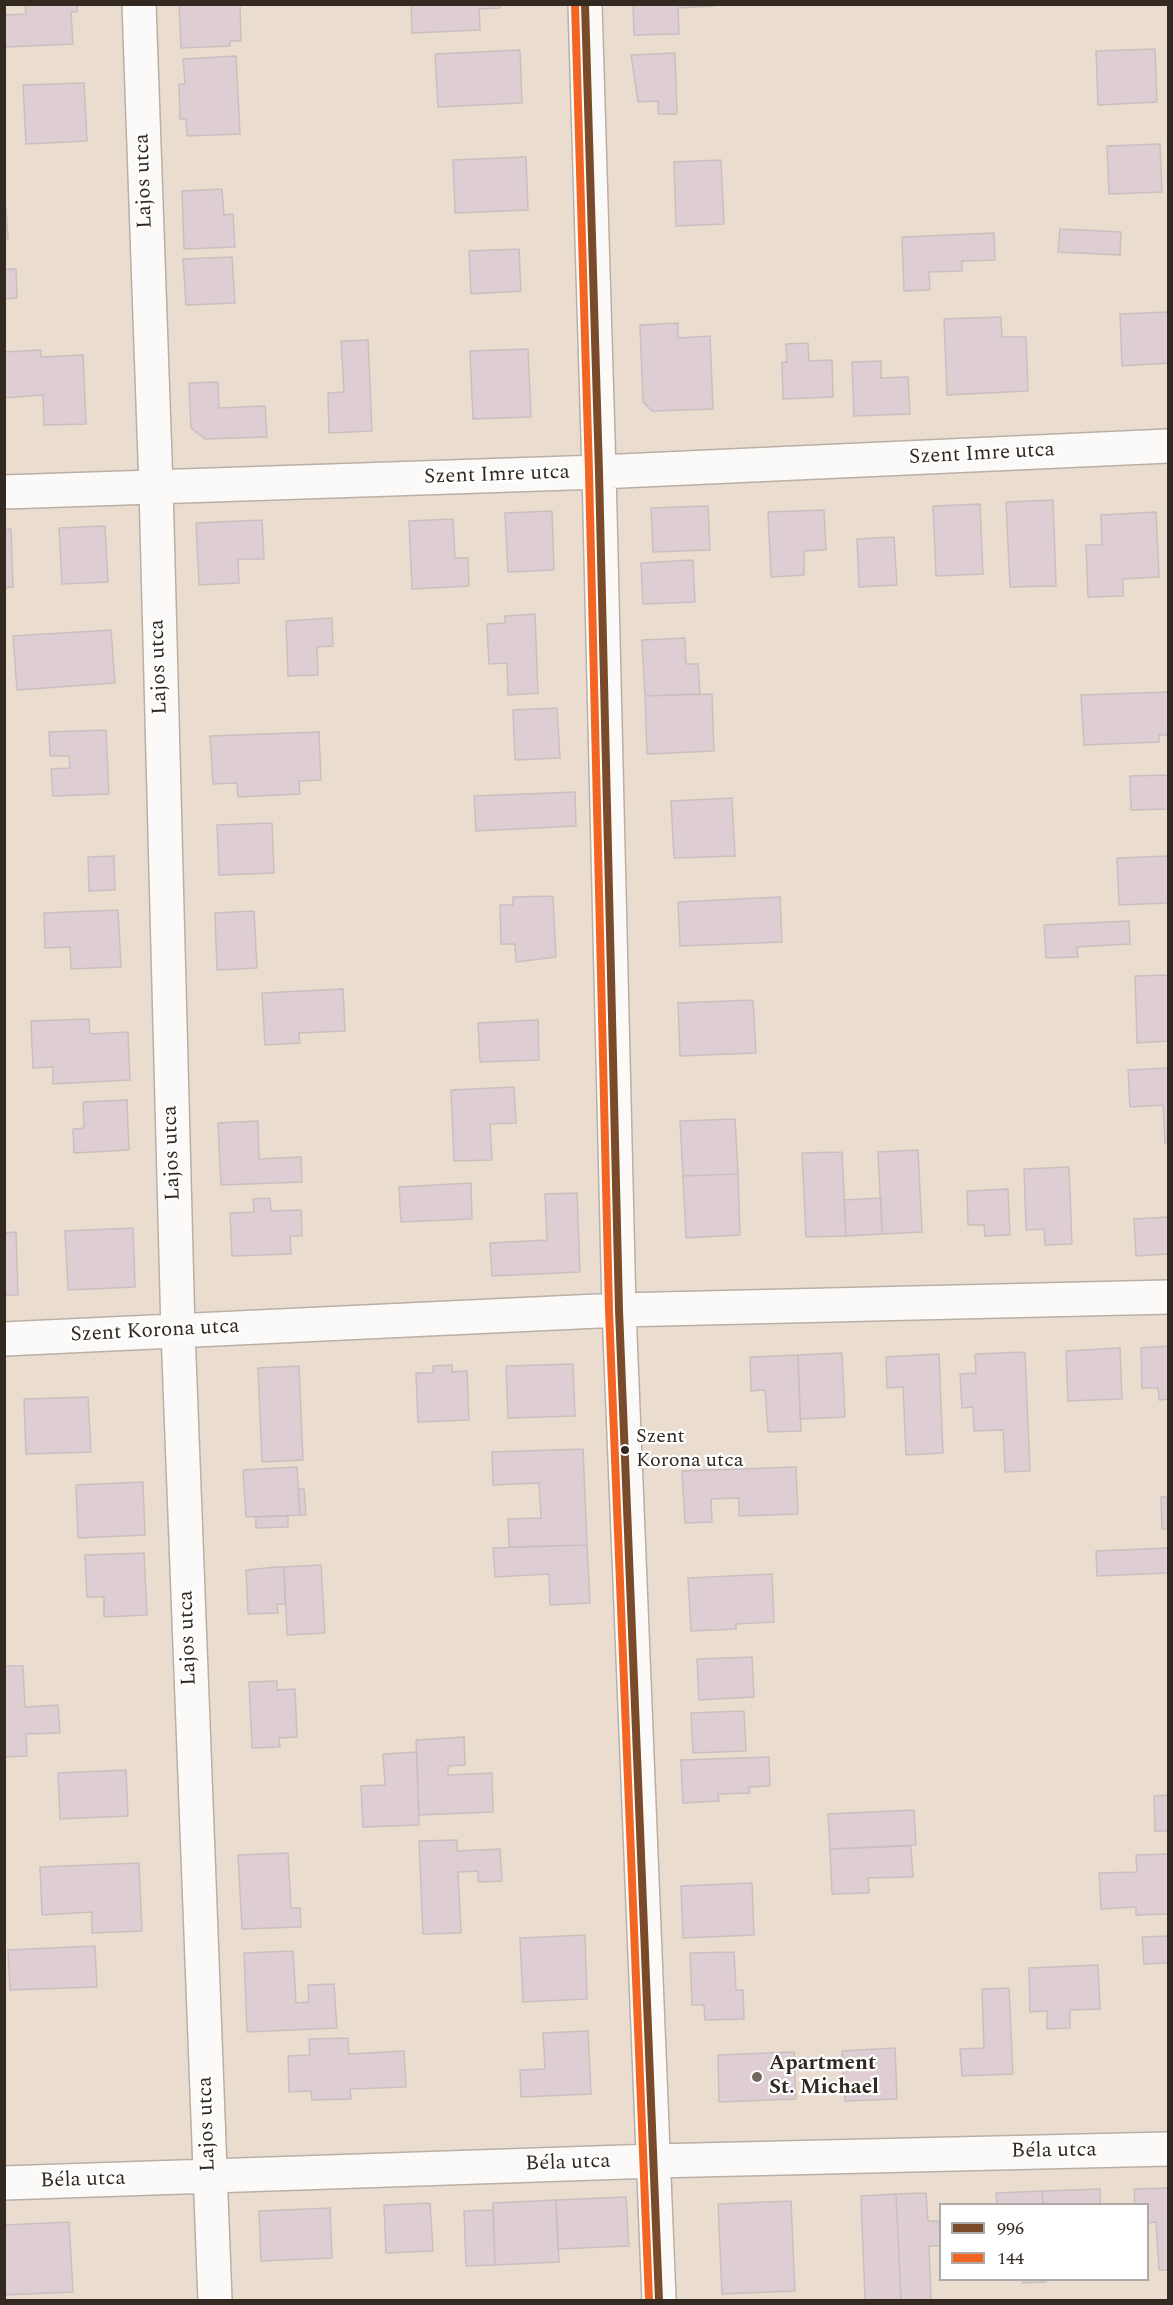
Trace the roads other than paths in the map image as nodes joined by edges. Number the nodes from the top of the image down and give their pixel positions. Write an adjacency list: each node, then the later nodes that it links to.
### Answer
1 (139, 4): 5 (street, Lajos utca)
2 (585, 4): 4 (street)
3 (1168, 446): 4 (street, Szent Imre utca)
4 (599, 472): 5 (street, Szent Imre utca); 8 (street)
5 (156, 487): 6 (street, Szent Imre utca); 9 (street, Lajos utca)
6 (4, 492)
7 (1168, 1297): 8 (street, Szent Korona utca)
8 (619, 1310): 9 (street, Szent Korona utca); 12 (street)
9 (178, 1331): 10 (street, Szent Korona utca); 13 (street, Lajos utca)
10 (4, 1339)
11 (1168, 2149): 12 (street, Béla utca)
12 (654, 2161): 13 (street, Béla utca); 16 (street)
13 (210, 2177): 14 (street, Béla utca); 15 (street, Lajos utca)
14 (4, 2183)
15 (215, 2301)
16 (659, 2301)

